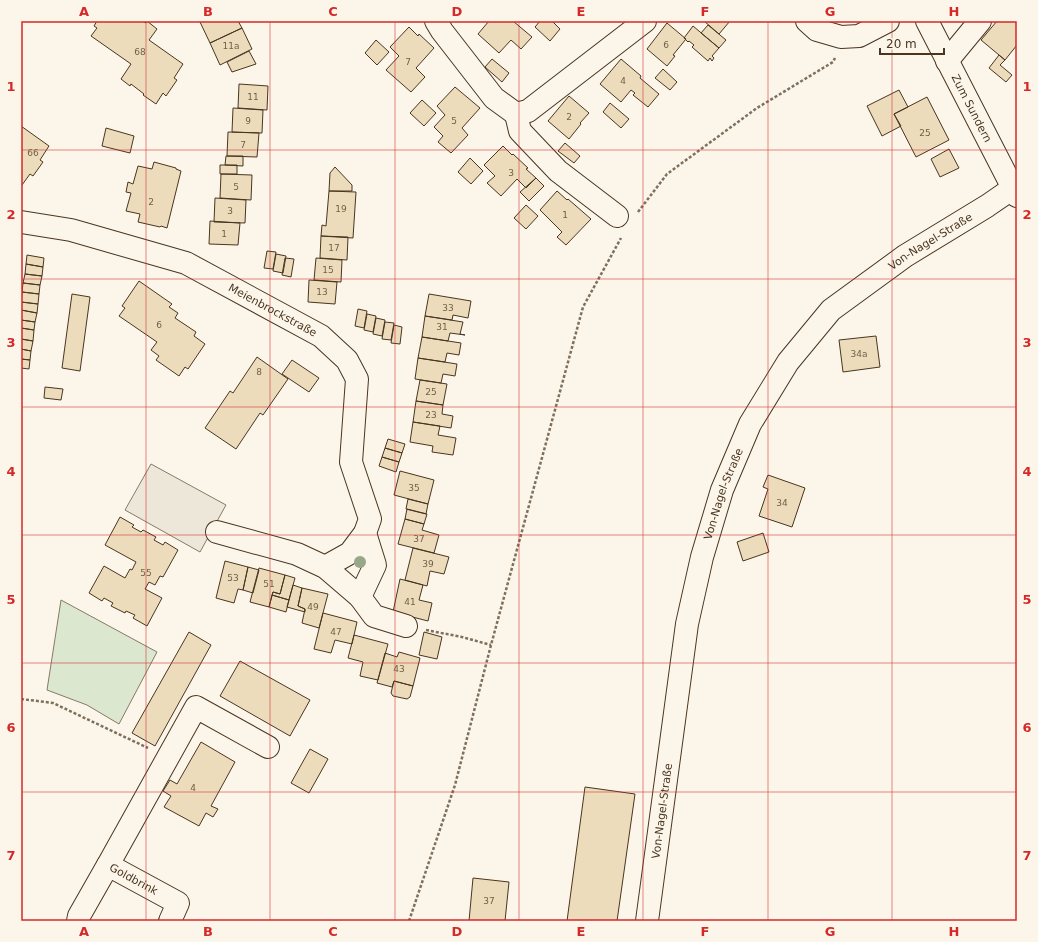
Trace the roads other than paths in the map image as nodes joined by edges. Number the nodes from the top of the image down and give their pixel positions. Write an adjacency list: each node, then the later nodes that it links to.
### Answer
1 (645, 21): 8 (street)
2 (807, 21): 3 (street)
3 (888, 21)
4 (927, 21): 7 (street, Zum Sundern)
5 (980, 21): 7 (street)
6 (445, 24): 8 (street)
7 (947, 61): 9 (street, Zum Sundern)
8 (516, 114): 10 (street)
9 (1015, 192): 21 (street, Von-Nagel-Straße)
10 (626, 219)
11 (21, 222): 13 (street, Meienbrockstraße)
12 (217, 532): 14 (street)
13 (365, 533): 14 (street, Meienbrockstraße); 15 (street, Meienbrockstraße)
14 (325, 567): 15 (street)
15 (360, 597): 16 (street)
16 (406, 626)
17 (268, 747): 18 (street)
18 (108, 865): 19 (street, Goldbrink); 20 (street, Goldbrink)
19 (78, 921)
20 (170, 921)
21 (647, 921)

